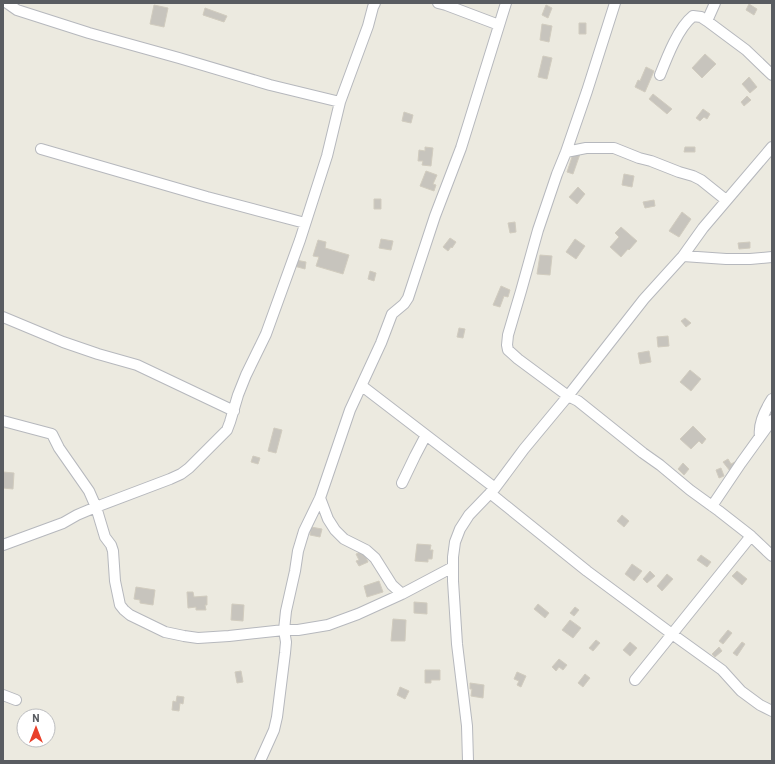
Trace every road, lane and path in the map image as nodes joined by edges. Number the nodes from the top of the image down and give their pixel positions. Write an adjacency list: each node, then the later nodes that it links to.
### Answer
1 (7, 3): 11 (street)
2 (375, 3): 11 (street)
3 (438, 3): 8 (street)
4 (506, 3): 8 (street)
5 (615, 3): 12 (street)
6 (715, 3): 7 (street)
7 (707, 21): 9 (street); 10 (street)
8 (499, 25): 22 (street)
9 (772, 74)
10 (660, 75)
11 (340, 102): 18 (street)
12 (572, 135): 14 (street); 16 (street)
13 (772, 147): 17 (street)
14 (586, 148): 16 (street); 17 (street)
15 (41, 149): 18 (street)
16 (566, 152): 23 (street)
17 (726, 200): 19 (street)
18 (305, 223): 25 (street)
19 (683, 256): 20 (street); 23 (street)
20 (772, 257)
21 (3, 317): 25 (street)
22 (362, 386): 28 (street); 32 (street)
23 (568, 396): 31 (street); 33 (street)
24 (772, 399): 29 (street)
25 (234, 411): 34 (street)
26 (3, 420): 34 (street)
27 (772, 420): 29 (street)
28 (426, 435): 30 (street); 31 (street)
29 (760, 436): 33 (street)
30 (402, 483)
31 (492, 490): 38 (street); 41 (street)
32 (320, 498): 39 (street); 40 (street)
33 (712, 506): 35 (street)
34 (96, 507): 36 (street); 40 (street)
35 (751, 536): 37 (street); 41 (street)
36 (3, 545)
37 (772, 556)
38 (453, 567): 39 (street); 47 (street)
39 (402, 594): 40 (street)
40 (284, 630): 46 (street)
41 (672, 634): 42 (street); 45 (street)
42 (635, 680)
43 (3, 694): 44 (street)
44 (16, 700)
45 (772, 711)
46 (260, 761)
47 (468, 761)

